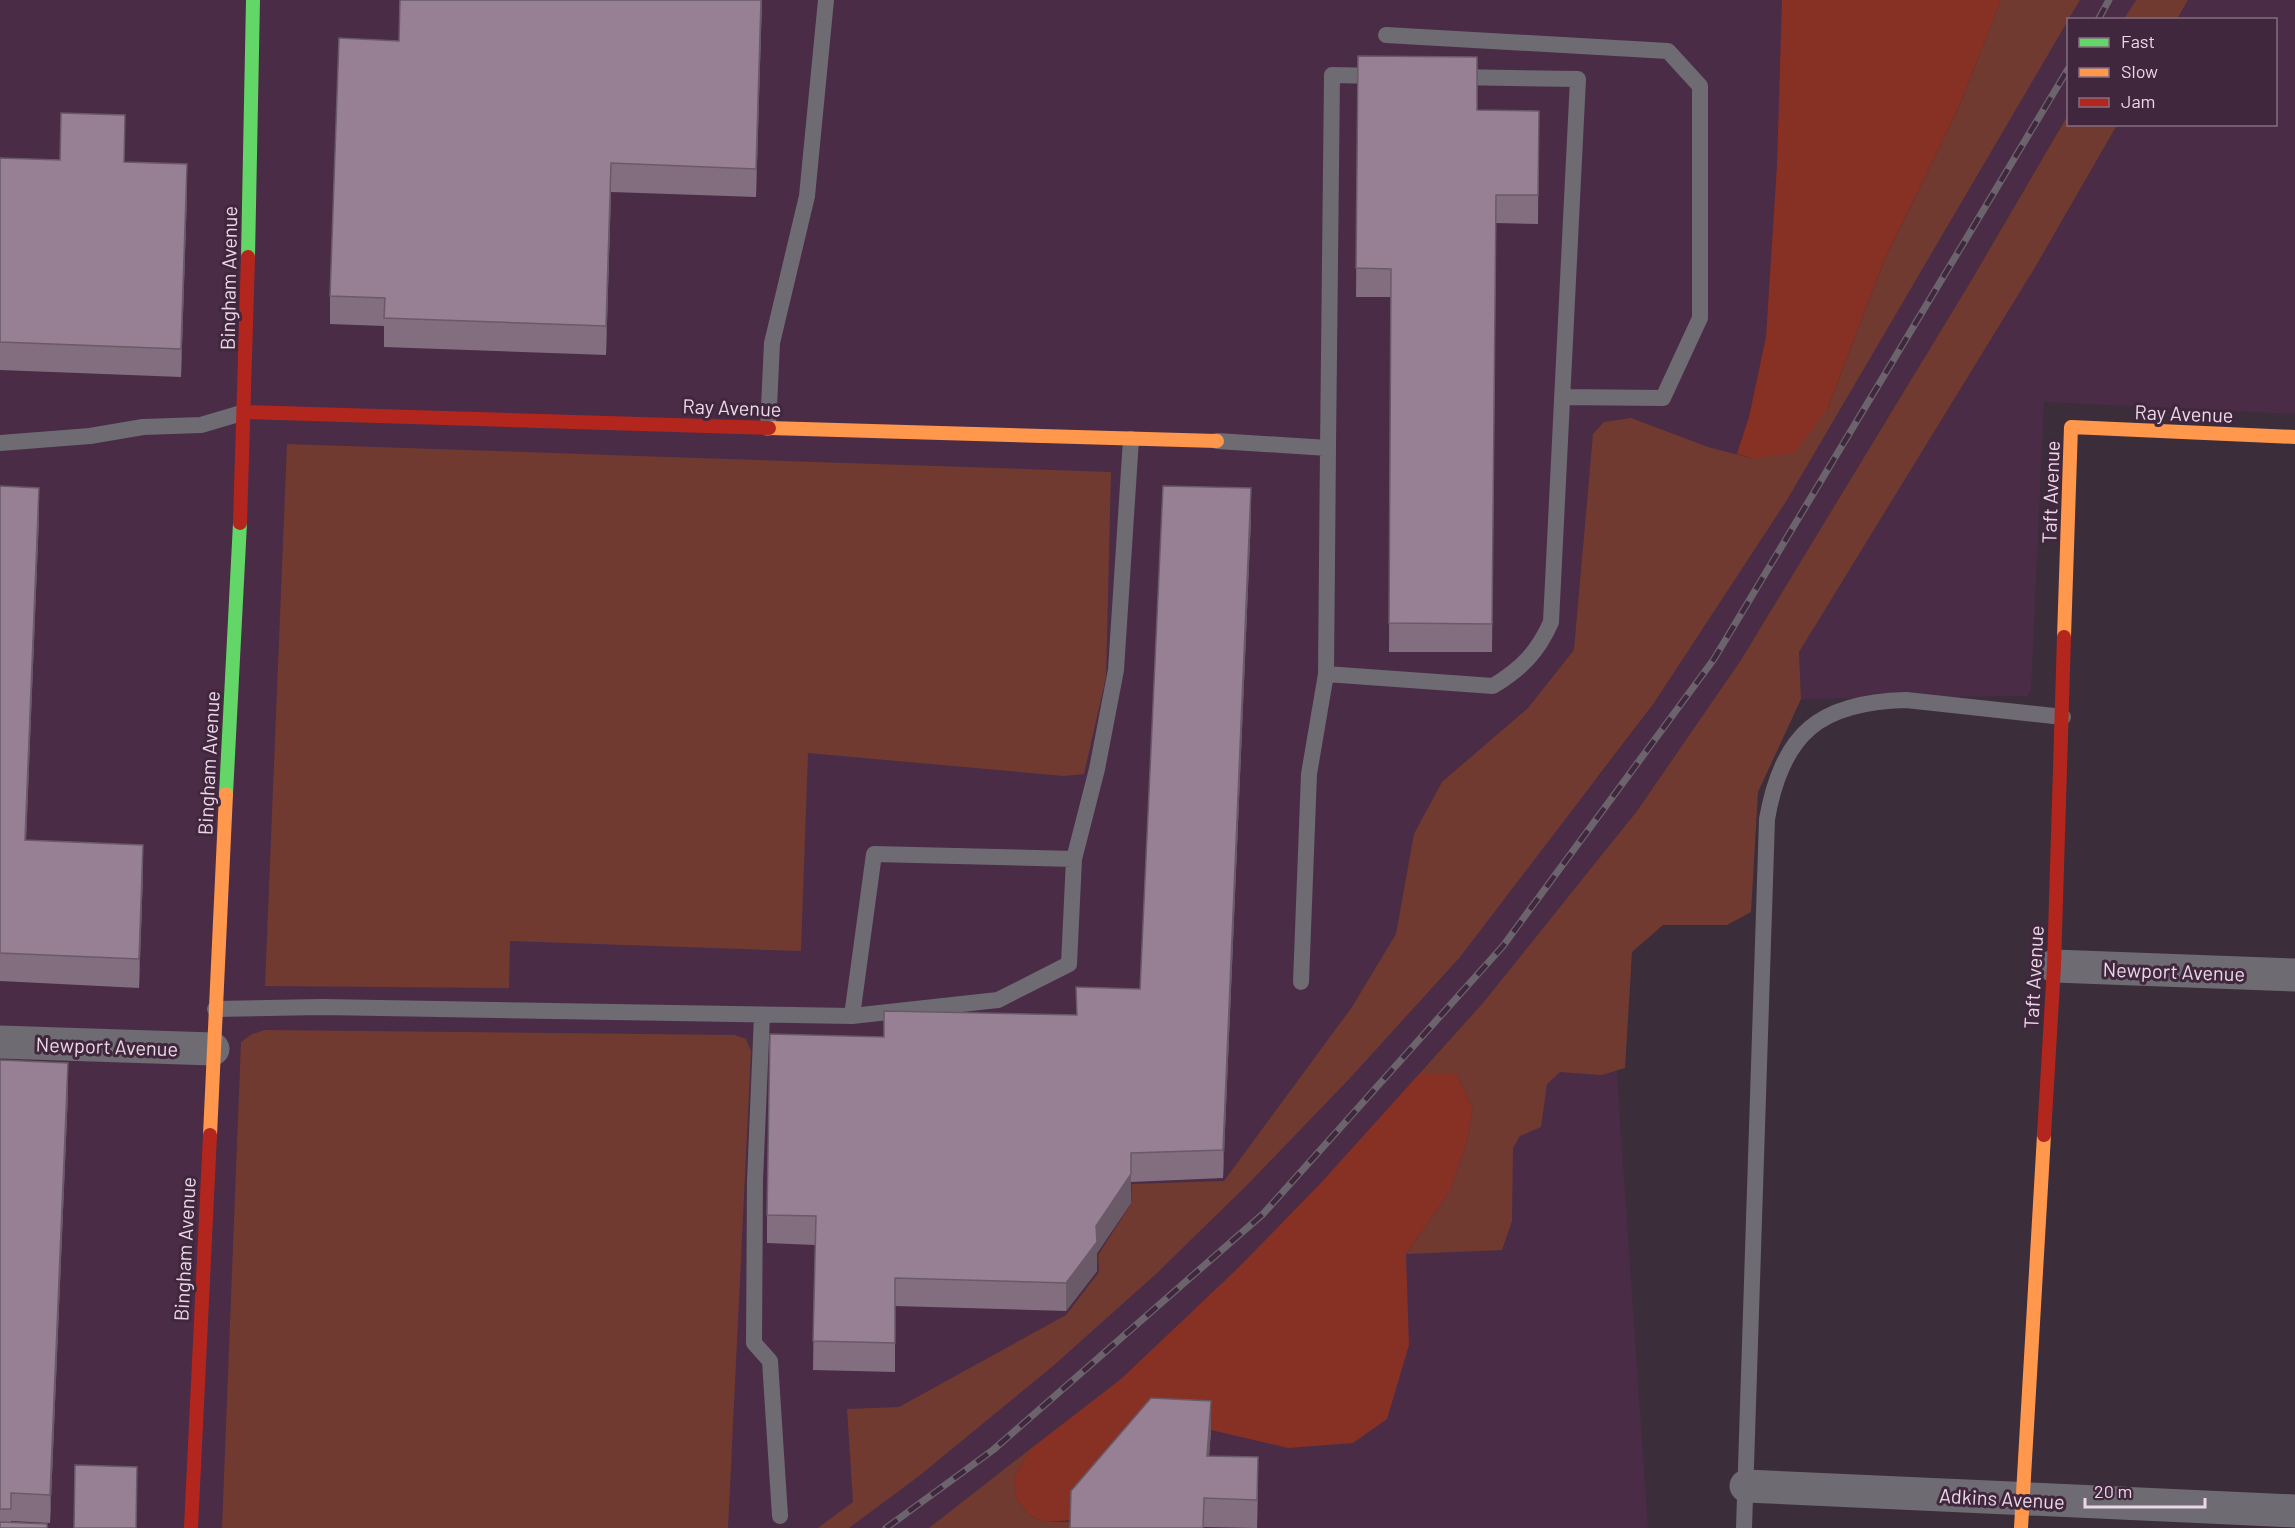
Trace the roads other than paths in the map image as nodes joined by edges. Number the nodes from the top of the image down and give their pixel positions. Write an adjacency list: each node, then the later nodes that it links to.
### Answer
1 (253, 0): 7 (street, Bingham Avenue)
2 (826, 0): 9 (lane)
3 (1386, 35): 6 (lane)
4 (1402, 76): 14 (lane)
5 (1437, 77): 6 (lane)
6 (1562, 397): 15 (lane)
7 (245, 412): 9 (street, Ray Avenue); 13 (lane); 21 (street, Bingham Avenue)
8 (2071, 427): 10 (street, Ray Avenue); 16 (street, Taft Avenue)
9 (768, 428): 11 (street, Ray Avenue)
10 (2295, 437)
11 (1131, 439): 12 (street, Ray Avenue); 17 (lane)
12 (1217, 441): 14 (lane)
13 (0, 443)
14 (1328, 448): 15 (lane)
15 (1326, 674): 20 (lane)
16 (2063, 717): 18 (street, Taft Avenue); 26 (lane)
17 (1074, 859): 23 (lane); 23 (lane)
18 (2054, 966): 19 (street, Newport Avenue); 28 (street, Taft Avenue)
19 (2295, 975)
20 (1301, 982)
21 (215, 1008): 22 (lane); 25 (street, Bingham Avenue)
22 (762, 1015): 23 (lane); 29 (lane)
23 (852, 1016)
24 (0, 1042): 25 (street, Newport Avenue)
25 (213, 1049): 30 (street, Bingham Avenue)
26 (1746, 1486): 28 (street, Adkins Avenue); 31 (lane)
27 (2295, 1511): 28 (street, Adkins Avenue)
28 (2021, 1514)
29 (780, 1516)
30 (191, 1528)
31 (1744, 1528)

